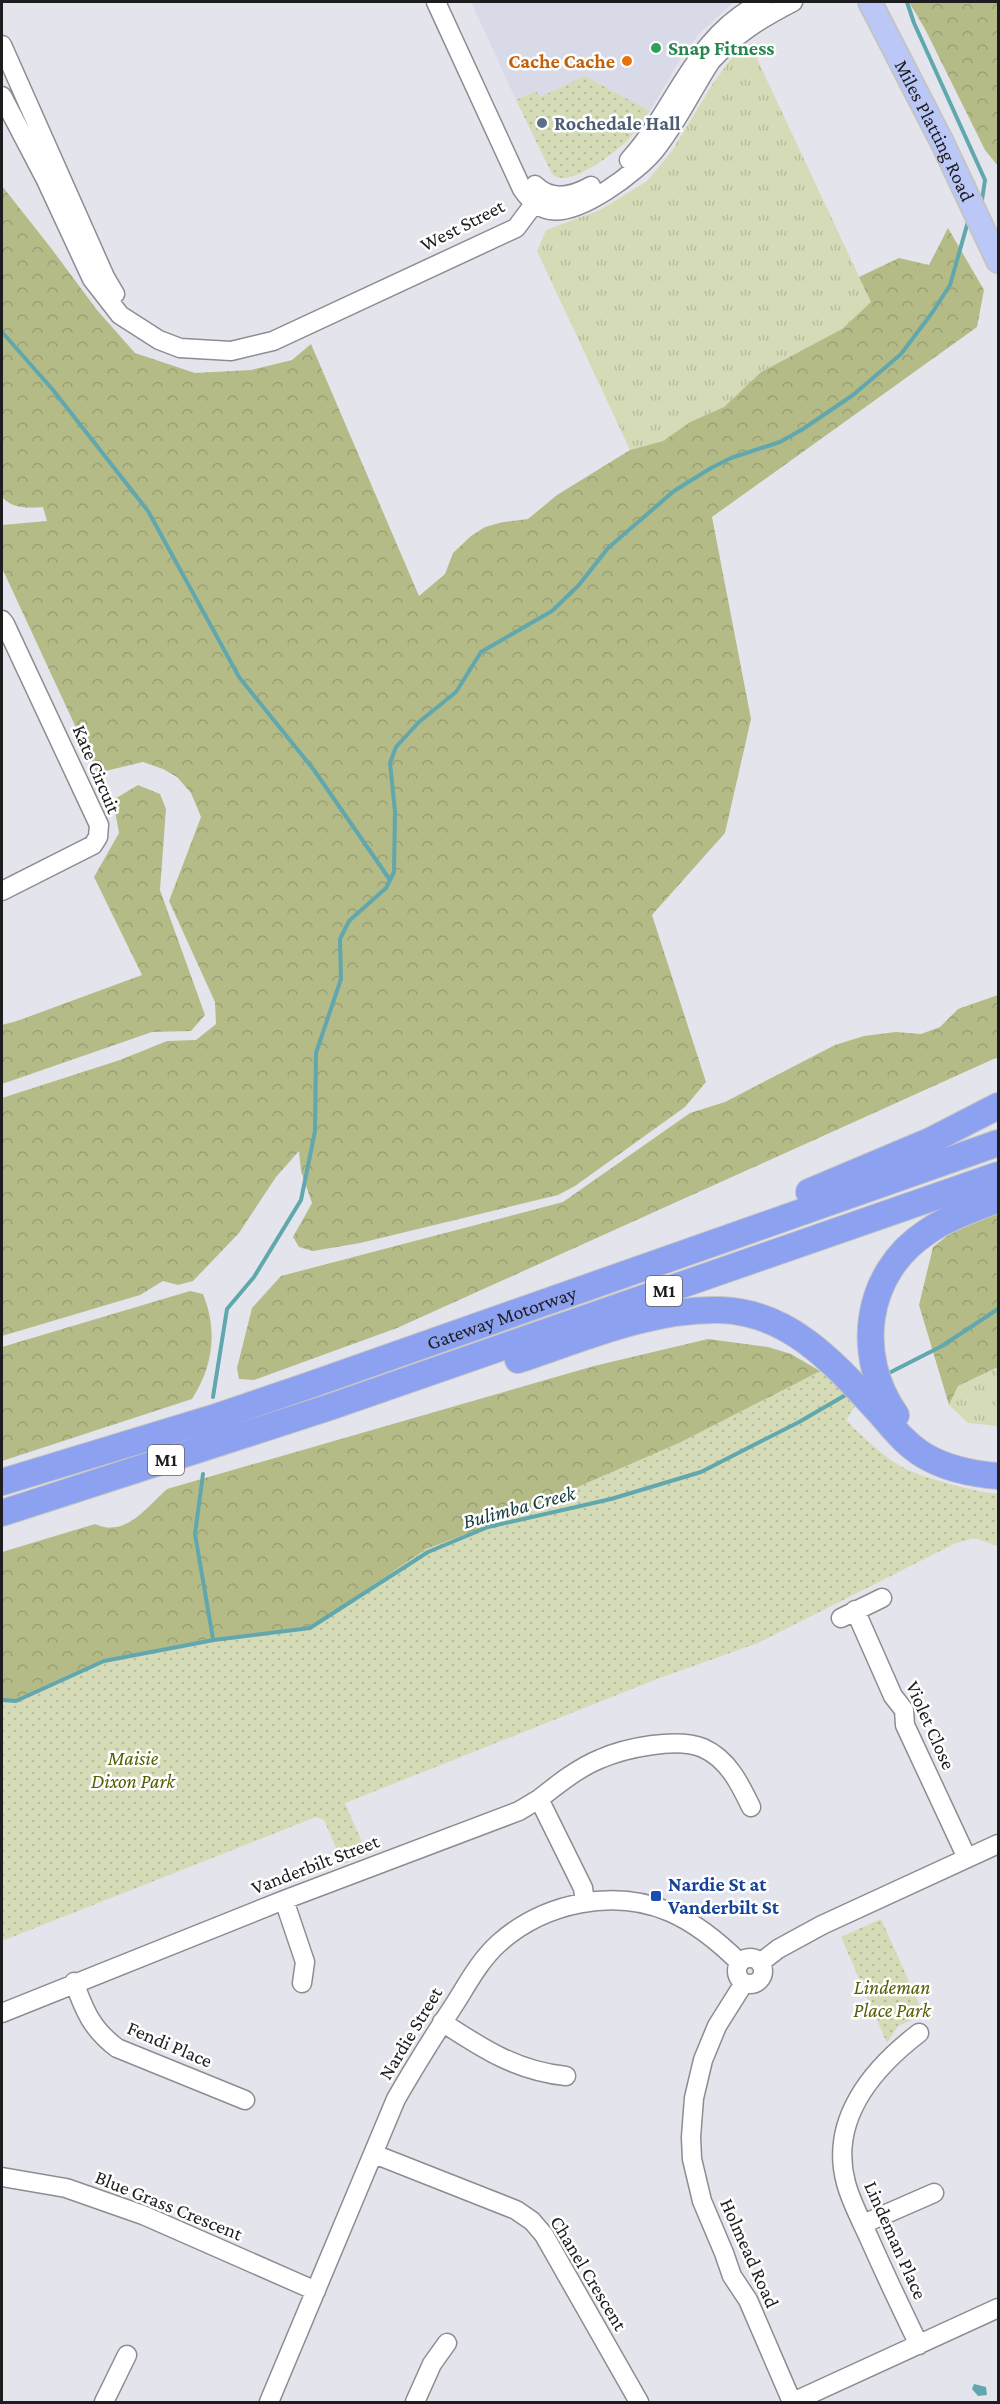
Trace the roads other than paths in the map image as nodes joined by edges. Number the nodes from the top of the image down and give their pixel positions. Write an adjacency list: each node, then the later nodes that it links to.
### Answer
1 (436, 2): 8 (street)
2 (448, 2): 8 (street)
3 (793, 2): 5 (street)
4 (870, 2): 11 (main road, Miles Platting Road)
5 (754, 11): 10 (street)
6 (2, 45): 9 (street)
7 (2, 96): 9 (street)
8 (490, 105): 10 (street)
9 (52, 175): 10 (street, West Street)
10 (539, 197)
11 (999, 261)
12 (2, 620): 13 (street, Kate Circuit)
13 (2, 891)
14 (999, 1106): 18 (highway)
15 (999, 1143): 18 (highway, Gateway Motorway / M1)
16 (999, 1175): 20 (highway, Gateway Motorway / M1)
17 (999, 1199): 19 (highway)
18 (753, 1228): 23 (highway, Gateway Motorway / M1)
19 (877, 1399): 20 (highway); 21 (highway); 22 (highway)
20 (330, 1407): 24 (highway, Gateway Motorway / M1)
21 (999, 1464)
22 (999, 1476)
23 (2, 1482)
24 (2, 1512)
25 (882, 1598): 29 (street, Violet Close)
26 (539, 1799): 27 (street, Vanderbilt Street); 30 (street, Vanderbilt Street); 31 (street)
27 (752, 1807)
28 (999, 1844): 29 (street, Holmead Road)
29 (967, 1858): 33 (street, Holmead Road)
30 (284, 1900): 34 (street, Vanderbilt Street); 35 (street)
31 (585, 1902): 32 (street, Nardie Street); 38 (street, Nardie Street)
32 (740, 1963): 33 (street); 36 (street)
33 (760, 1963): 36 (street, Holmead Road)
34 (74, 1982): 37 (street, Vanderbilt Street); 41 (street, Fendi Place)
35 (302, 1983)
36 (744, 1983): 55 (street, Holmead Road)
37 (2, 2013)
38 (442, 2022): 40 (street); 42 (street, Nardie Street)
39 (919, 2033): 45 (street, Lindeman Place)
40 (566, 2076)
41 (245, 2100)
42 (374, 2154): 46 (street, Nardie Street); 54 (street, Chanel Crescent)
43 (2, 2177): 46 (street, Blue Grass Crescent)
44 (934, 2193): 45 (street)
45 (863, 2224): 49 (street, Lindeman Place)
46 (316, 2290): 52 (street, Nardie Street)
47 (999, 2308): 49 (street)
48 (447, 2343): 53 (street)
49 (919, 2345): 55 (street)
50 (127, 2355): 51 (street)
51 (104, 2403)
52 (269, 2403)
53 (415, 2403)
54 (639, 2403)
55 (793, 2403)

